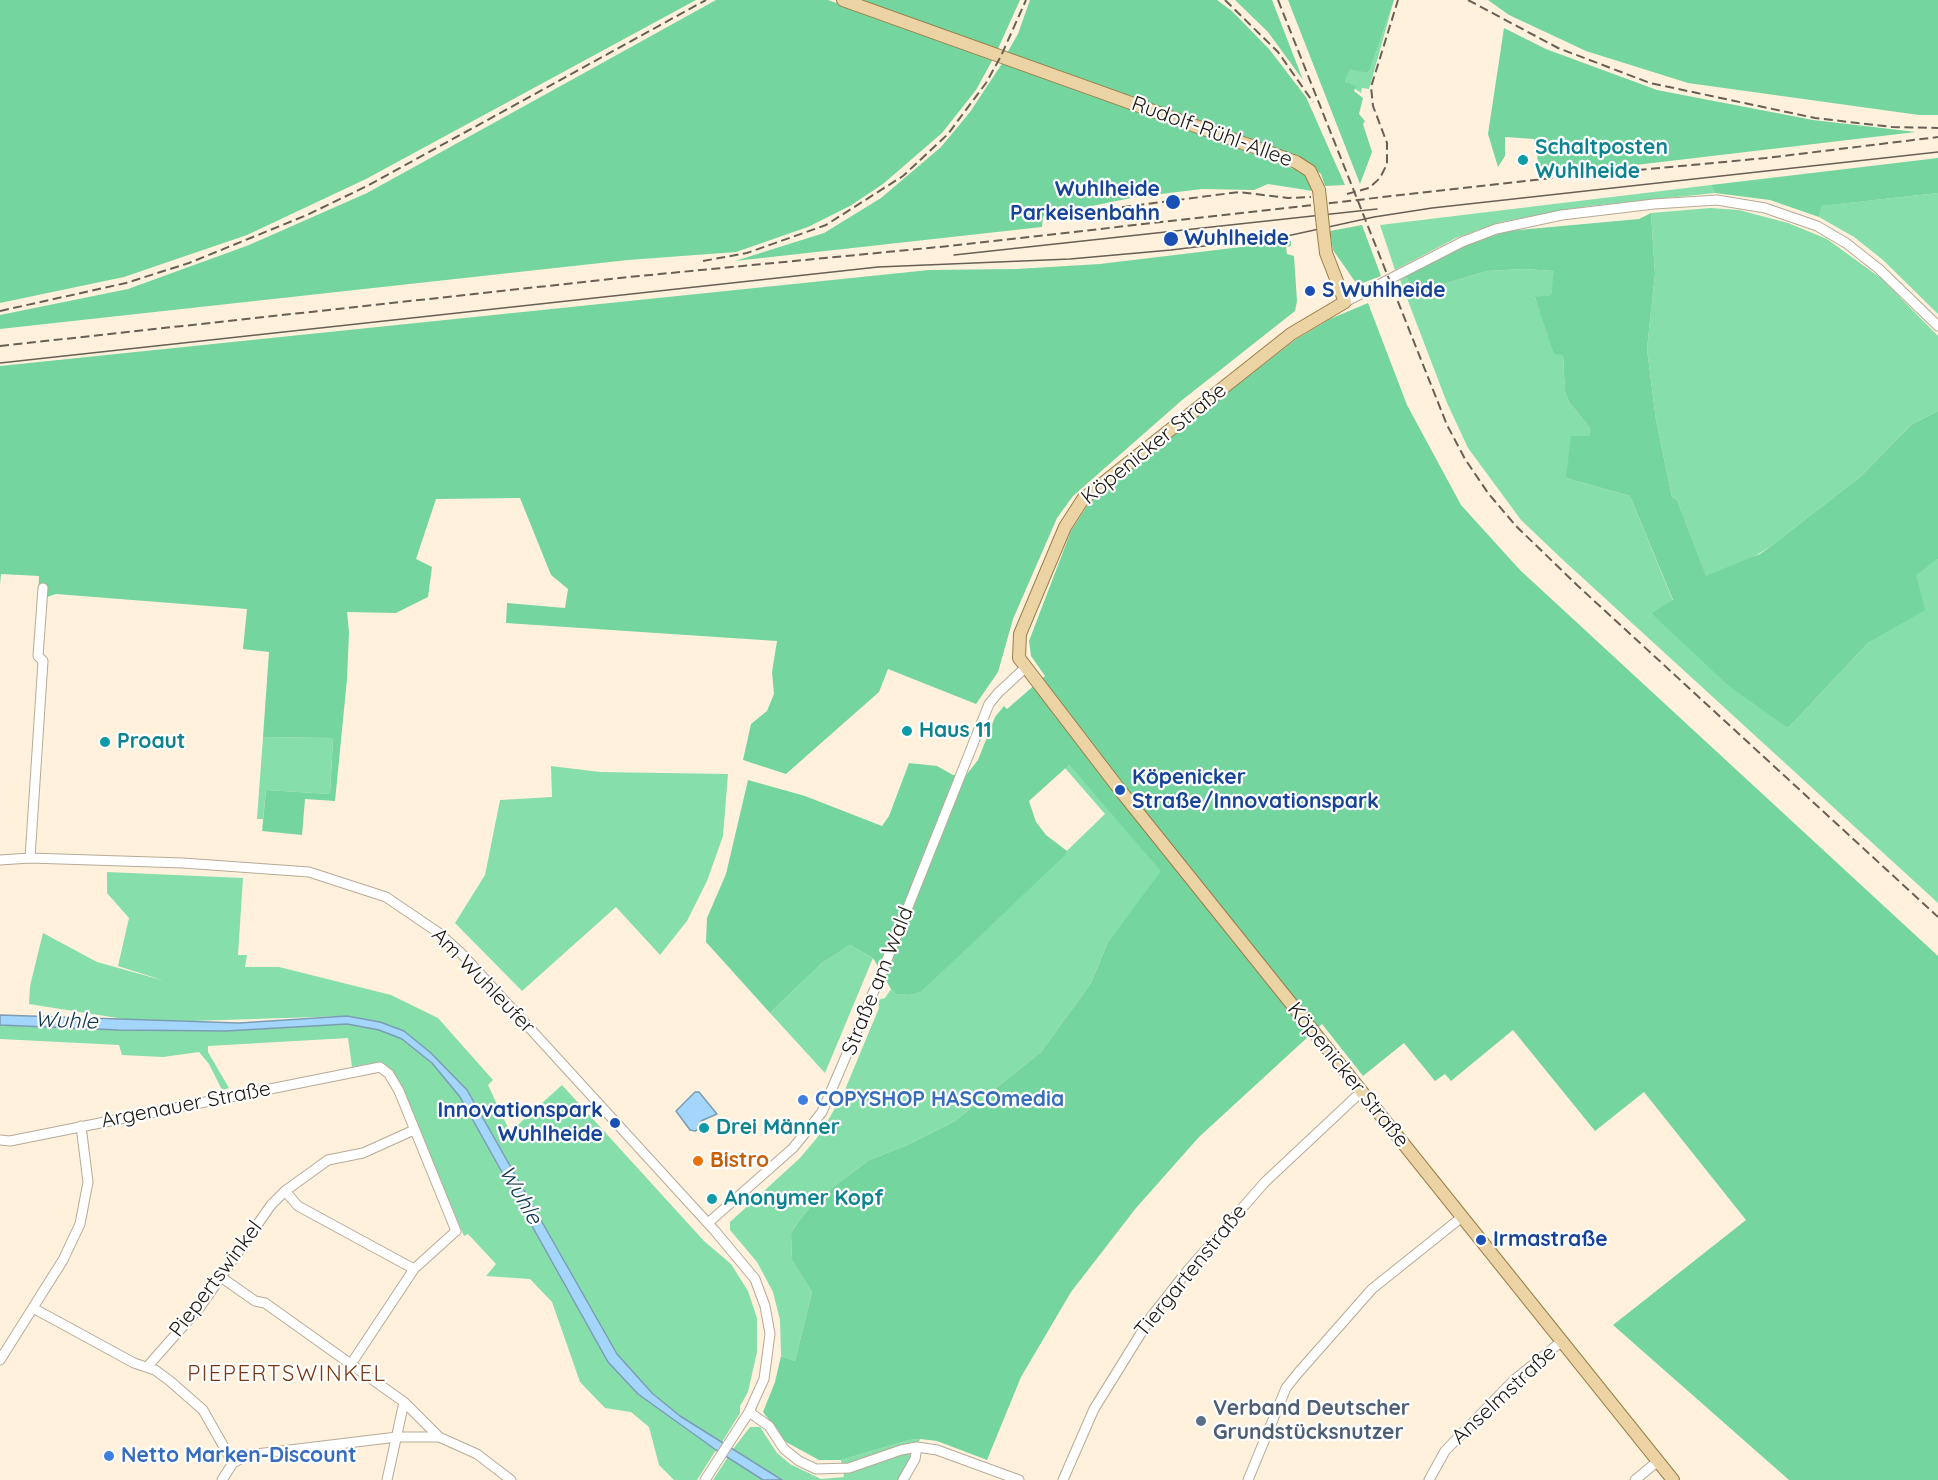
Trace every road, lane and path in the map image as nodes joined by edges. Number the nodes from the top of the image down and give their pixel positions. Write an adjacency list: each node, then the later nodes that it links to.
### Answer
1 (843, 0): 2 (main road, Rudolf-Rühl-Allee, bridge)
2 (1345, 302): 3 (street); 5 (main road, Köpenicker Straße)
3 (1938, 326)
4 (43, 588): 6 (street)
5 (1025, 668): 8 (main road, Köpenicker Straße); 14 (street, Straße am Wald)
6 (34, 858): 7 (street, Am Wuhleufer); 14 (street, Am Wuhleufer)
7 (0, 860)
8 (1361, 1092): 13 (main road, Köpenicker Straße); 35 (street, Tiergartenstraße)
9 (81, 1126): 10 (street, Argenauer Straße); 11 (street, Argenauer Straße); 17 (street)
10 (414, 1130): 12 (street, Piepertswinkel); 15 (street)
11 (1, 1144)
12 (285, 1191): 15 (street); 16 (street, Piepertswinkel)
13 (1462, 1216): 18 (main road, Köpenicker Straße); 36 (street)
14 (708, 1223): 23 (street, Am Wuhleufer)
15 (414, 1269): 20 (street)
16 (221, 1277): 20 (street); 21 (street, Piepertswinkel)
17 (33, 1308): 19 (street); 21 (street)
18 (1562, 1341): 27 (main road, Köpenicker Straße); 37 (street, Anselmstraße)
19 (0, 1360)
20 (351, 1364): 22 (street)
21 (147, 1367): 28 (street)
22 (404, 1402): 24 (street); 25 (street)
23 (749, 1412): 26 (street); 32 (street, Am Wuhleufer)
24 (397, 1437): 25 (street); 28 (street); 30 (street)
25 (439, 1437): 31 (street)
26 (916, 1447): 33 (street); 34 (street)
27 (1658, 1461): 38 (street); 39 (main road, Köpenicker Straße)
28 (233, 1462): 29 (street)
29 (222, 1480)
30 (387, 1480)
31 (511, 1480)
32 (705, 1480)
33 (903, 1480)
34 (1019, 1480)
35 (1063, 1480)
36 (1248, 1480)
37 (1429, 1480)
38 (1635, 1480)
39 (1673, 1480)

